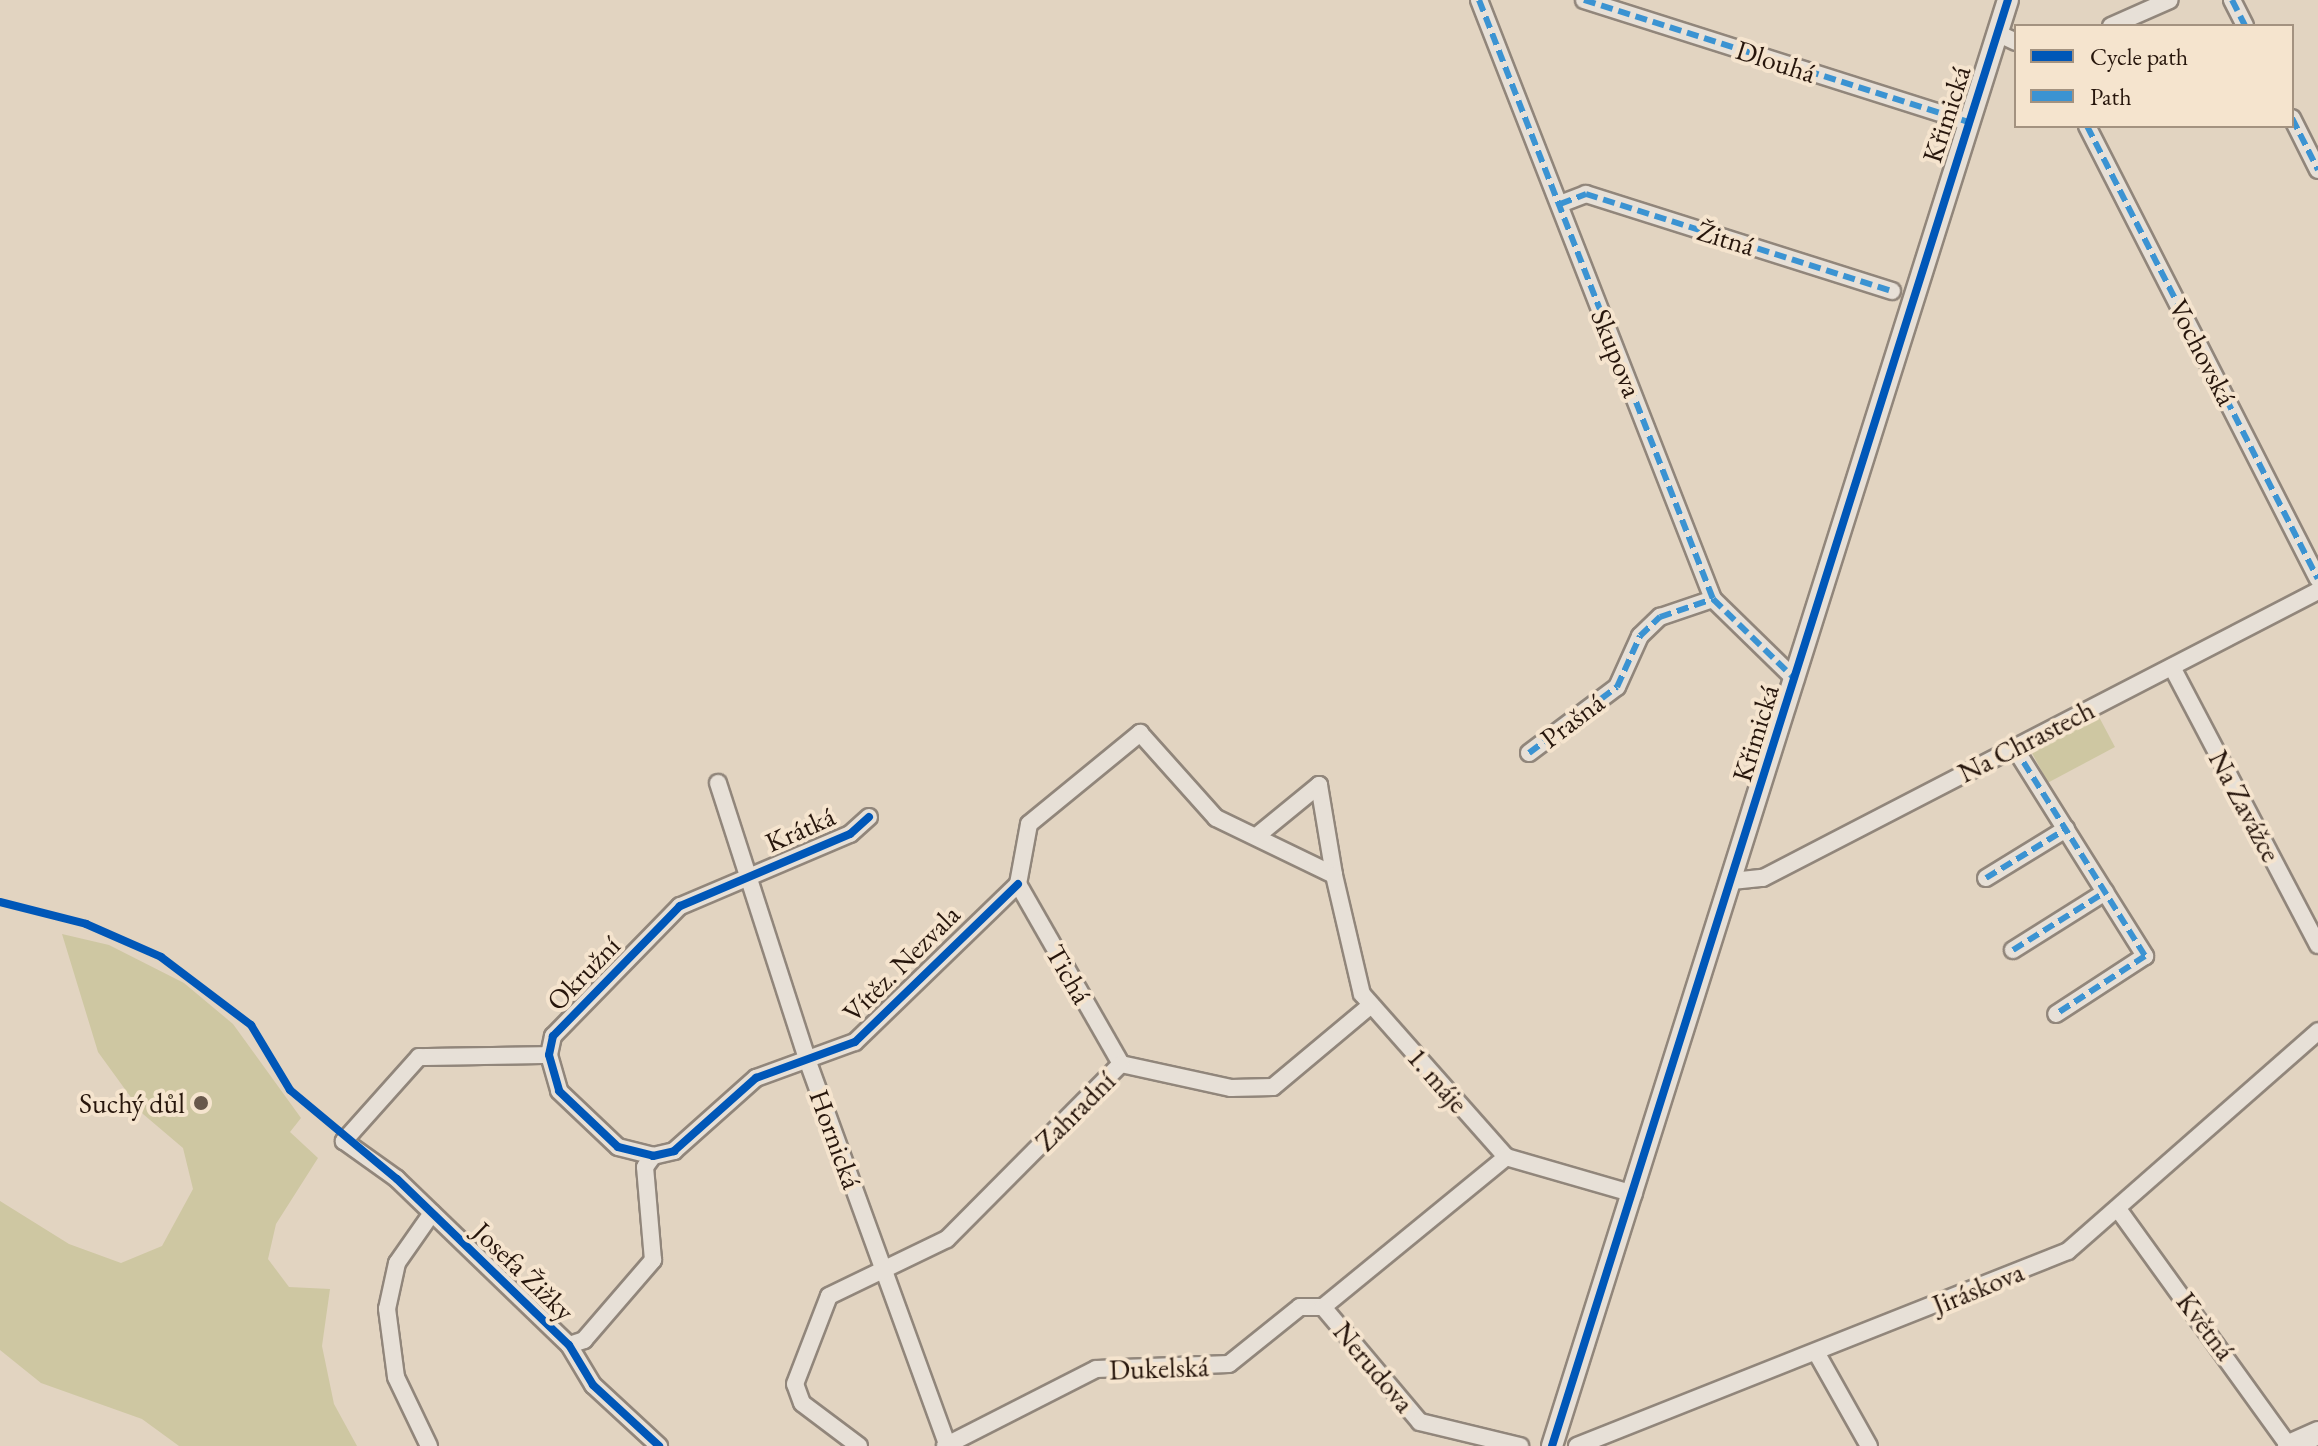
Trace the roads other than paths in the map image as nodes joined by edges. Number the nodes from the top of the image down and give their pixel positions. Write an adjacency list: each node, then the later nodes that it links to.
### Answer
1 (1479, 0): 14 (street, Skupova)
2 (1584, 0): 10 (street, Dlouhá)
3 (2008, 0): 8 (street, Křimická)
4 (2170, 0): 6 (street)
5 (2232, 0): 7 (street)
6 (2116, 24)
7 (2244, 24)
8 (1997, 33): 9 (street); 10 (street, Křimická)
9 (2014, 41)
10 (1968, 122): 20 (street, Křimická)
11 (2294, 122): 13 (street)
12 (2088, 128): 16 (street, Vochovská)
13 (2318, 170)
14 (1560, 204): 15 (street, Žitná); 18 (street, Skupova)
15 (1892, 291)
16 (2318, 579)
17 (2318, 591): 19 (street, Na Chrastech)
18 (1713, 599): 20 (street, Skupova); 22 (street, Prašná)
19 (2172, 667): 21 (street, Na Chrastech); 33 (street, Na Zavážce)
20 (1795, 679): 30 (street, Křimická)
21 (2014, 747): 25 (street); 30 (street, Na Chrastech)
22 (1529, 753)
23 (718, 783): 28 (street, Hornická)
24 (869, 817): 28 (street, Krátká)
25 (2066, 829): 29 (street); 32 (street)
26 (1258, 835): 27 (street); 27 (street, 1. máje); 31 (street)
27 (1334, 875): 35 (street, 1. máje)
28 (746, 877): 38 (street, Okružní); 39 (street, Hornická)
29 (1986, 878)
30 (1732, 881): 43 (street, Křimická)
31 (1018, 884): 39 (street, Vítěz. Nezvala); 40 (street, Tichá)
32 (2105, 892): 34 (street); 36 (street)
33 (2318, 945)
34 (2013, 950)
35 (1371, 1005): 40 (street, Zahradní); 42 (street, 1. máje)
36 (2056, 1014)
37 (2318, 1031): 44 (street, Jiráskova)
38 (549, 1055): 41 (street, Okružní); 45 (street, Josefa Žižky)
39 (808, 1062): 41 (street); 46 (street, Hornická)
40 (1121, 1064): 46 (street, Zahradní)
41 (653, 1156): 48 (street)
42 (1506, 1157): 43 (street); 47 (street, Dukelská)
43 (1634, 1194): 58 (street, Křimická)
44 (2118, 1209): 49 (street, Jiráskova); 61 (street, Květná)
45 (432, 1213): 48 (street, Josefa Žižky); 52 (street)
46 (884, 1273): 54 (street, Zahradní); 55 (street, Hornická)
47 (1323, 1307): 50 (street, Nerudova); 55 (street, Dukelská)
48 (569, 1345): 53 (street, Josefa Žižky)
49 (1816, 1352): 59 (street, Jiráskova); 60 (street)
50 (1442, 1428): 56 (street); 57 (street, Nerudova)
51 (2318, 1433): 61 (main road)
52 (429, 1446)
53 (659, 1446)
54 (859, 1446)
55 (947, 1446)
56 (1438, 1446)
57 (1520, 1446)
58 (1552, 1446)
59 (1577, 1446)
60 (1869, 1446)
61 (2289, 1446)

